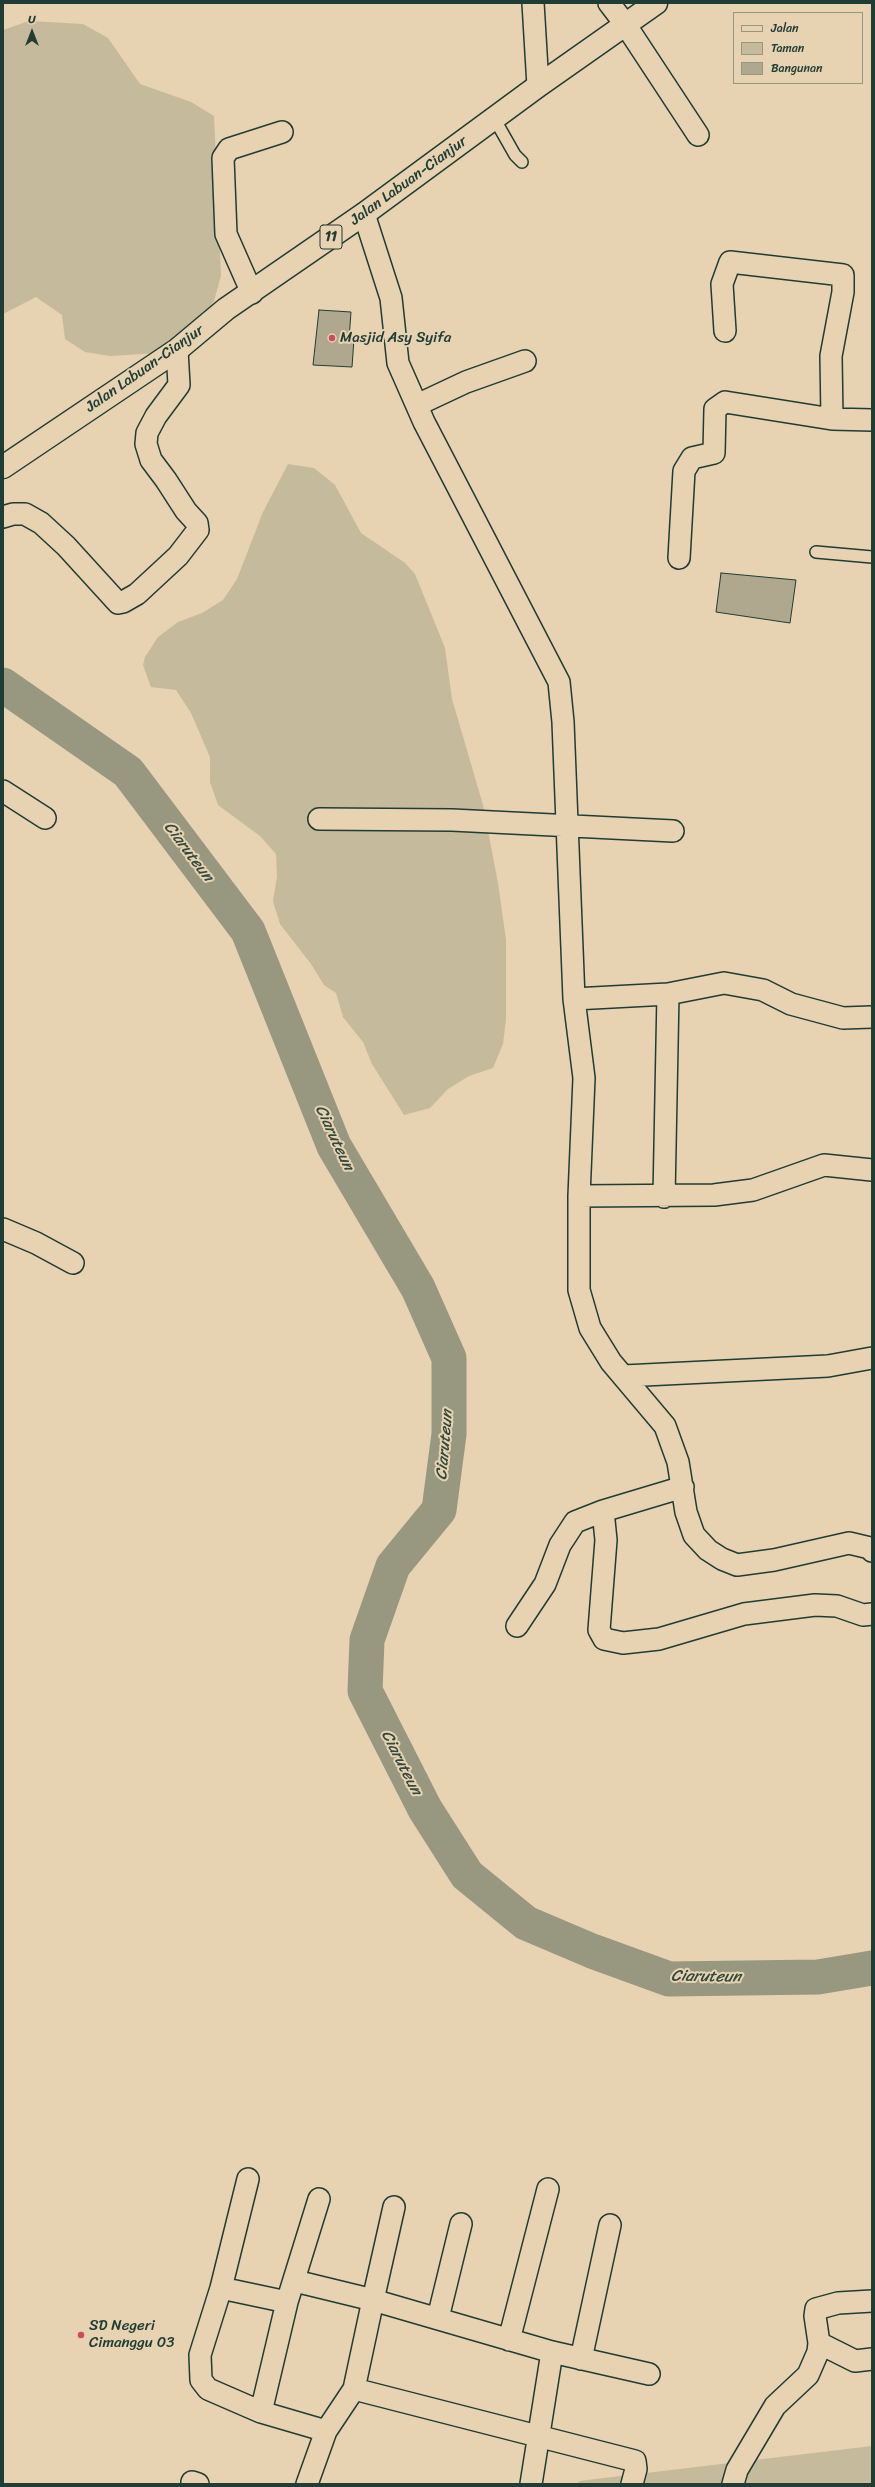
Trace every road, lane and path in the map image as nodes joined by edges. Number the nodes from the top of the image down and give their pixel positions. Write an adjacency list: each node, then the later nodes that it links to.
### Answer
1 (533, 3): 5 (street)
2 (609, 3): 4 (street)
3 (656, 3): 4 (highway, Jalan Labuan-Cianjur / 11)
4 (625, 24): 5 (highway, Jalan Labuan-Cianjur / 11); 8 (street)
5 (538, 86): 6 (highway, Jalan Labuan-Cianjur / 11)
6 (494, 118): 9 (lane); 10 (highway, Jalan Labuan-Cianjur / 11)
7 (282, 132): 11 (street)
8 (698, 135)
9 (522, 162)
10 (364, 214): 11 (highway, Jalan Labuan-Cianjur / 11); 15 (street)
11 (252, 293): 13 (highway, Jalan Labuan-Cianjur / 11)
12 (725, 331): 16 (street)
13 (177, 350): 18 (highway, Jalan Labuan-Cianjur / 11); 19 (street)
14 (525, 361): 15 (street)
15 (416, 405): 26 (street)
16 (832, 419): 17 (street); 22 (street)
17 (872, 420)
18 (3, 467)
19 (3, 517)
20 (816, 552): 21 (lane)
21 (872, 557)
22 (679, 558)
23 (3, 791): 24 (street)
24 (45, 818)
25 (318, 819): 26 (street)
26 (567, 824): 27 (street); 29 (street)
27 (672, 831)
28 (668, 994): 29 (street); 30 (street); 33 (street)
29 (574, 998): 32 (street)
30 (872, 1017)
31 (872, 1170): 33 (street)
32 (579, 1196): 33 (street); 37 (street)
33 (664, 1197)
34 (3, 1229): 35 (street)
35 (73, 1263)
36 (872, 1358): 37 (street)
37 (624, 1376): 38 (street)
38 (682, 1487): 39 (street); 40 (street)
39 (603, 1511): 41 (street); 42 (street)
40 (872, 1551)
41 (872, 1614)
42 (517, 1626)
43 (248, 2179): 50 (street)
44 (548, 2189): 55 (street)
45 (318, 2199): 49 (street)
46 (394, 2207): 51 (street)
47 (461, 2224): 54 (street)
48 (610, 2225): 58 (street)
49 (295, 2281): 51 (street); 53 (street)
50 (221, 2288): 53 (street); 62 (street)
51 (373, 2300): 54 (street); 61 (street)
52 (872, 2301): 56 (street)
53 (287, 2302): 62 (street)
54 (438, 2318): 55 (street)
55 (509, 2340): 57 (street)
56 (819, 2343): 59 (street); 68 (street)
57 (552, 2352): 58 (street); 64 (street)
58 (581, 2359): 60 (street)
59 (872, 2359)
60 (649, 2374)
61 (354, 2389): 63 (street); 64 (street)
62 (261, 2412): 63 (street)
63 (326, 2431): 65 (street)
64 (539, 2438): 66 (street); 67 (street)
65 (307, 2484)
66 (531, 2484)
67 (632, 2484)
68 (732, 2484)

